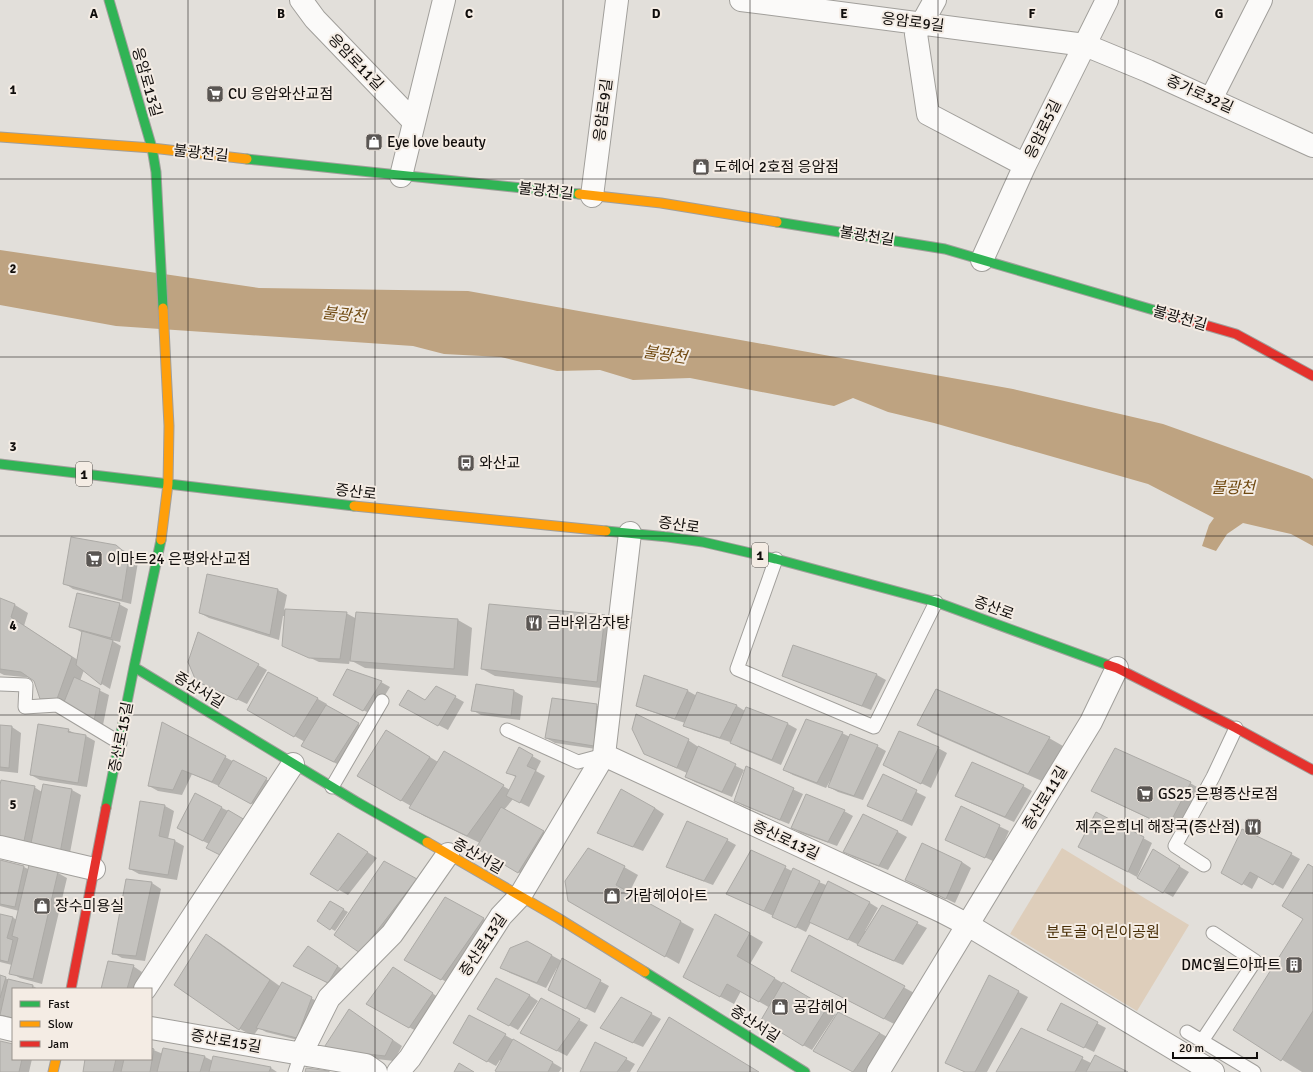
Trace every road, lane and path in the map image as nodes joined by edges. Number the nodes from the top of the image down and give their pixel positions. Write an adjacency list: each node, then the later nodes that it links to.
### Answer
1 (109, 0): 16 (street, 응암로13길)
2 (301, 0): 13 (street, 응암로11길)
3 (444, 0): 13 (street)
4 (617, 0): 19 (street, 응암로9길)
5 (741, 0): 9 (street, 응암로9길)
6 (935, 0): 10 (street)
7 (1107, 0): 11 (street, 응암로5길)
8 (1261, 0): 12 (street)
9 (856, 7): 10 (street, 응암로9길)
10 (921, 23): 11 (street, 응암로9길); 17 (street)
11 (1085, 45): 12 (street, 증가로32길); 17 (street, 응암로5길)
12 (1211, 99): 15 (street, 증가로32길)
13 (414, 122): 18 (street)
14 (0, 137): 16 (street, 불광천길)
15 (1313, 146)
16 (152, 148): 18 (street, 불광천길); 22 (street, 응암로13길)
17 (1025, 165): 20 (street, 응암로5길)
18 (400, 176): 19 (street, 불광천길)
19 (592, 196): 20 (street, 불광천길)
20 (982, 260): 21 (street, 불광천길)
21 (1313, 376)
22 (168, 419): 24 (street, 증산로15길)
23 (0, 464): 24 (street, 증산로 / 1)
24 (168, 484): 25 (street, 증산로 / 1); 28 (street, 증산로15길)
25 (630, 533): 26 (street, 증산로 / 1); 35 (street, 증산로13길)
26 (776, 558): 27 (street, 증산로 / 1); 27 (lane)
27 (936, 602): 29 (street, 증산로 / 1)
28 (134, 667): 34 (street, 증산로15길); 36 (street, 증산서길)
29 (1117, 668): 32 (street, 증산로 / 1); 44 (street, 증산로11길)
30 (0, 684): 34 (lane)
31 (382, 701): 38 (lane)
32 (1236, 728): 37 (street, 증산로 / 1); 41 (lane)
33 (507, 730): 35 (lane)
34 (120, 743): 42 (street, 증산로15길)
35 (604, 755): 43 (street, 증산로13길); 44 (street, 증산로13길)
36 (293, 764): 38 (street, 증산서길); 47 (street)
37 (1313, 770)
38 (332, 787): 40 (street, 증산서길)
39 (0, 847): 42 (street)
40 (448, 854): 43 (street, 증산서길); 54 (street)
41 (1204, 864)
42 (94, 869): 46 (street, 증산로15길)
43 (520, 896): 57 (street, 증산로13길); 58 (street, 증산서길)
44 (968, 925): 59 (street, 증산로11길); 60 (street)
45 (1213, 933): 52 (lane)
46 (71, 988)
47 (146, 988)
48 (0, 1027): 50 (street)
49 (152, 1028): 54 (street, 증산로15길)
50 (12, 1030)
51 (1187, 1032): 52 (lane)
52 (1202, 1041): 61 (lane)
53 (56, 1060): 55 (street)
54 (298, 1063): 56 (street, 증산로15길)
55 (53, 1072)
56 (376, 1072)
57 (398, 1072)
58 (805, 1072)
59 (878, 1072)
60 (1213, 1072)
61 (1254, 1072)

